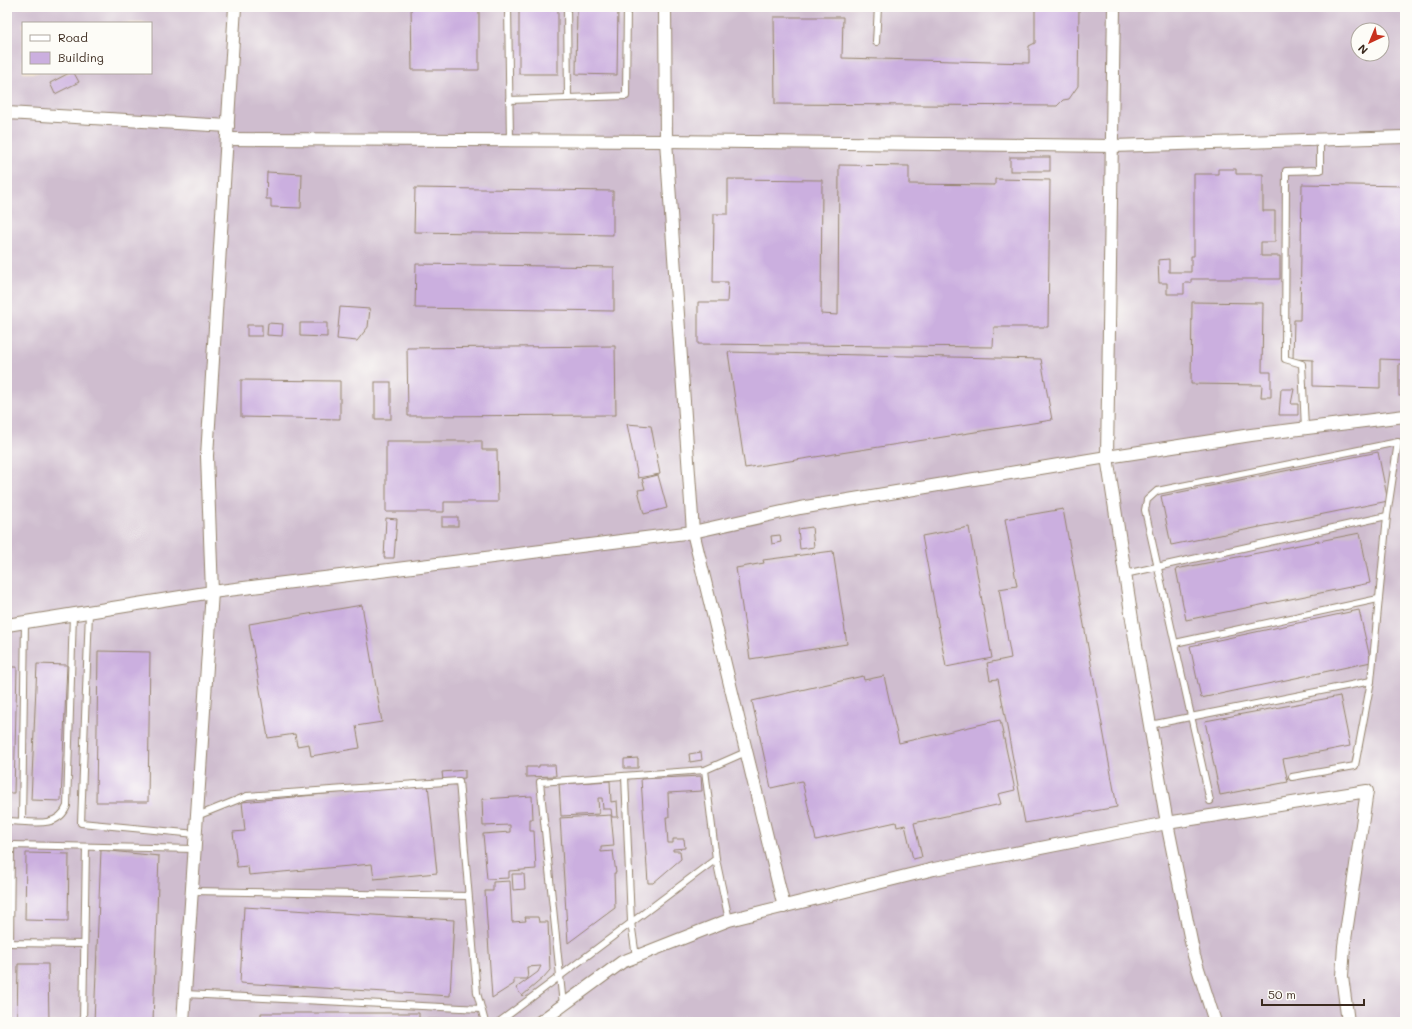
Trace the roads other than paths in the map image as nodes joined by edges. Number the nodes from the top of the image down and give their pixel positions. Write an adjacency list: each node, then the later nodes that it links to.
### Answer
1 (235, 7): 12 (street)
2 (508, 7): 10 (lane)
3 (567, 7): 9 (lane)
4 (627, 7): 9 (lane)
5 (665, 7): 17 (street)
6 (878, 7): 8 (lane)
7 (1114, 7): 18 (street)
8 (876, 42)
9 (568, 98): 10 (lane)
10 (510, 100): 15 (lane)
11 (7, 113): 12 (street)
12 (228, 126): 14 (street)
13 (1405, 137): 16 (street)
14 (227, 139): 15 (street); 26 (street)
15 (510, 140): 17 (street)
16 (1320, 140): 18 (street); 20 (lane)
17 (666, 141): 18 (street); 23 (street)
18 (1112, 146): 21 (street)
19 (1405, 416): 20 (street)
20 (1305, 429): 21 (street)
21 (1107, 457): 23 (street); 25 (street)
22 (1387, 516): 24 (lane); 24 (lane); 27 (lane)
23 (693, 532): 26 (street); 36 (street)
24 (1158, 567): 25 (lane); 32 (lane)
25 (1125, 574): 35 (street)
26 (212, 592): 28 (street); 41 (street)
27 (1378, 599): 32 (lane); 33 (lane)
28 (89, 612): 29 (street); 45 (lane)
29 (73, 614): 30 (street); 43 (lane)
30 (25, 622): 31 (street); 43 (lane)
31 (7, 625)
32 (1175, 643): 34 (lane)
33 (1371, 681): 34 (lane); 39 (lane)
34 (1192, 717): 35 (lane); 40 (lane)
35 (1150, 725): 44 (street)
36 (746, 752): 37 (lane); 51 (street)
37 (705, 770): 38 (lane); 48 (lane)
38 (625, 776): 53 (lane); 56 (lane)
39 (1292, 777)
40 (1210, 801)
41 (197, 816): 45 (street); 50 (lane)
42 (7, 821): 43 (lane)
43 (22, 821)
44 (1167, 823): 51 (street); 65 (street); 66 (street)
45 (196, 834): 47 (street)
46 (86, 847): 47 (lane); 54 (lane); 54 (lane)
47 (195, 849): 49 (street)
48 (716, 859): 52 (lane); 53 (lane)
49 (192, 891): 50 (lane); 57 (street)
50 (468, 896): 59 (lane)
51 (784, 907): 52 (street)
52 (729, 920): 55 (street)
53 (631, 922): 55 (lane); 56 (lane)
54 (84, 944): 60 (lane)
55 (636, 956): 58 (street)
56 (560, 976): 58 (lane); 63 (lane)
57 (184, 994): 59 (lane); 61 (street)
58 (563, 1005): 64 (street)
59 (481, 1009): 62 (lane)
60 (83, 1022)
61 (183, 1022)
62 (485, 1022)
63 (499, 1022)
64 (540, 1022)
65 (1215, 1022)
66 (1348, 1022)

